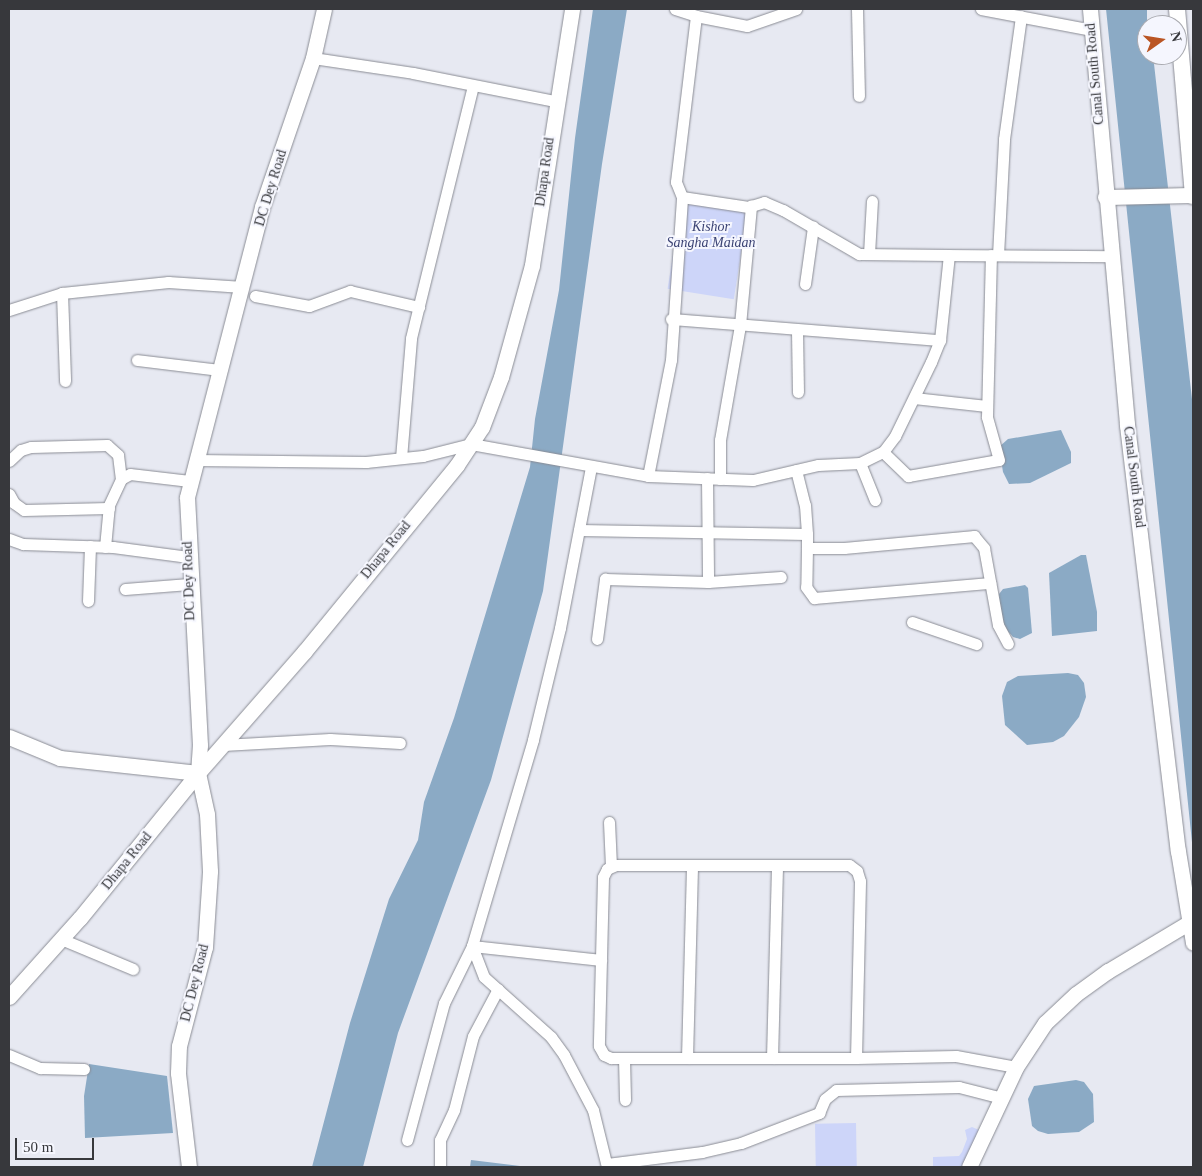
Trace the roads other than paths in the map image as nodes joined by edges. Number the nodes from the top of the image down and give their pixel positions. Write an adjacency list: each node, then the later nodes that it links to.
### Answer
1 (324, 9): 12 (street, DC Dey Road)
2 (572, 9): 15 (street, Dhapa Road)
3 (674, 9): 9 (street)
4 (796, 9): 9 (street)
5 (857, 9): 14 (street)
6 (981, 9): 10 (street)
7 (1090, 9): 11 (street, Canal South Road)
8 (1177, 9): 16 (main road)
9 (696, 16): 17 (street)
10 (1021, 16): 11 (street); 24 (street)
11 (1092, 30): 18 (street, Canal South Road)
12 (313, 58): 13 (street); 27 (street, DC Dey Road)
13 (473, 85): 15 (street); 30 (street)
14 (859, 96)
15 (555, 101): 42 (street, Dhapa Road)
16 (1193, 195): 18 (street)
17 (682, 197): 20 (street); 32 (street)
18 (1105, 197): 25 (street, Canal South Road)
19 (872, 201): 22 (street)
20 (750, 206): 21 (street); 33 (street)
21 (813, 228): 22 (street); 26 (street)
22 (869, 254): 23 (street)
23 (949, 255): 24 (street); 35 (street)
24 (995, 255): 25 (street); 41 (street)
25 (1111, 256): 84 (street, Canal South Road)
26 (805, 284)
27 (243, 287): 28 (street); 37 (street, DC Dey Road)
28 (62, 293): 31 (street); 38 (street)
29 (255, 296): 30 (street)
30 (419, 307): 44 (street)
31 (9, 310)
32 (671, 319): 33 (street); 50 (street)
33 (740, 325): 34 (street); 53 (street)
34 (797, 330): 35 (street); 39 (street)
35 (940, 340): 40 (street)
36 (137, 360): 37 (street)
37 (220, 370): 45 (street, DC Dey Road)
38 (65, 381)
39 (798, 392)
40 (914, 398): 41 (street); 43 (street)
41 (987, 406): 43 (street)
42 (471, 444): 44 (street); 48 (street); 78 (street, Dhapa Road)
43 (883, 452): 47 (street)
44 (401, 458): 45 (street)
45 (195, 460): 54 (street, DC Dey Road)
46 (9, 461): 52 (street)
47 (860, 463): 49 (street); 56 (street)
48 (590, 467): 50 (street); 58 (street)
49 (796, 470): 53 (street); 60 (street)
50 (648, 476): 51 (street)
51 (707, 478): 53 (street); 59 (street)
52 (121, 479): 54 (street); 57 (street)
53 (720, 479)
54 (190, 481): 65 (street, DC Dey Road)
55 (9, 494): 57 (street)
56 (875, 500)
57 (109, 508): 63 (street)
58 (579, 530): 59 (street); 87 (street)
59 (710, 532): 60 (street); 67 (street)
60 (807, 534): 64 (street)
61 (9, 539): 62 (street)
62 (90, 546): 63 (street); 71 (street)
63 (105, 547): 65 (street)
64 (807, 548): 68 (street); 68 (street)
65 (188, 557): 69 (street, DC Dey Road)
66 (781, 577): 67 (street)
67 (708, 582): 73 (street)
68 (990, 583): 75 (street)
69 (189, 584): 70 (street); 79 (street, DC Dey Road)
70 (125, 589)
71 (88, 601)
72 (912, 622): 74 (street)
73 (597, 639)
74 (976, 644)
75 (1008, 644)
76 (9, 737): 79 (street)
77 (400, 743): 78 (street)
78 (223, 745): 79 (street, Dhapa Road)
79 (198, 773): 85 (street, Dhapa Road); 103 (street, DC Dey Road)
80 (609, 822): 81 (street)
81 (611, 866): 82 (street); 88 (street)
82 (692, 866): 83 (street); 94 (street)
83 (777, 866): 95 (street); 96 (street)
84 (1191, 918): 86 (street, Canal South Road); 97 (street)
85 (61, 939): 89 (street); 91 (street, Dhapa Road)
86 (1193, 943)
87 (472, 946): 88 (street); 90 (street); 101 (street)
88 (601, 960): 93 (street)
89 (133, 969)
90 (498, 989): 102 (street); 104 (street)
91 (9, 997)
92 (9, 1054): 98 (street)
93 (624, 1058): 94 (street); 100 (street)
94 (687, 1058): 95 (street)
95 (772, 1058): 96 (street)
96 (856, 1058): 97 (street)
97 (1016, 1067): 99 (street)
98 (84, 1069)
99 (1002, 1098): 102 (street); 105 (street)
100 (625, 1100)
101 (407, 1140)
102 (607, 1166)
103 (189, 1167)
104 (440, 1167)
105 (970, 1167)

